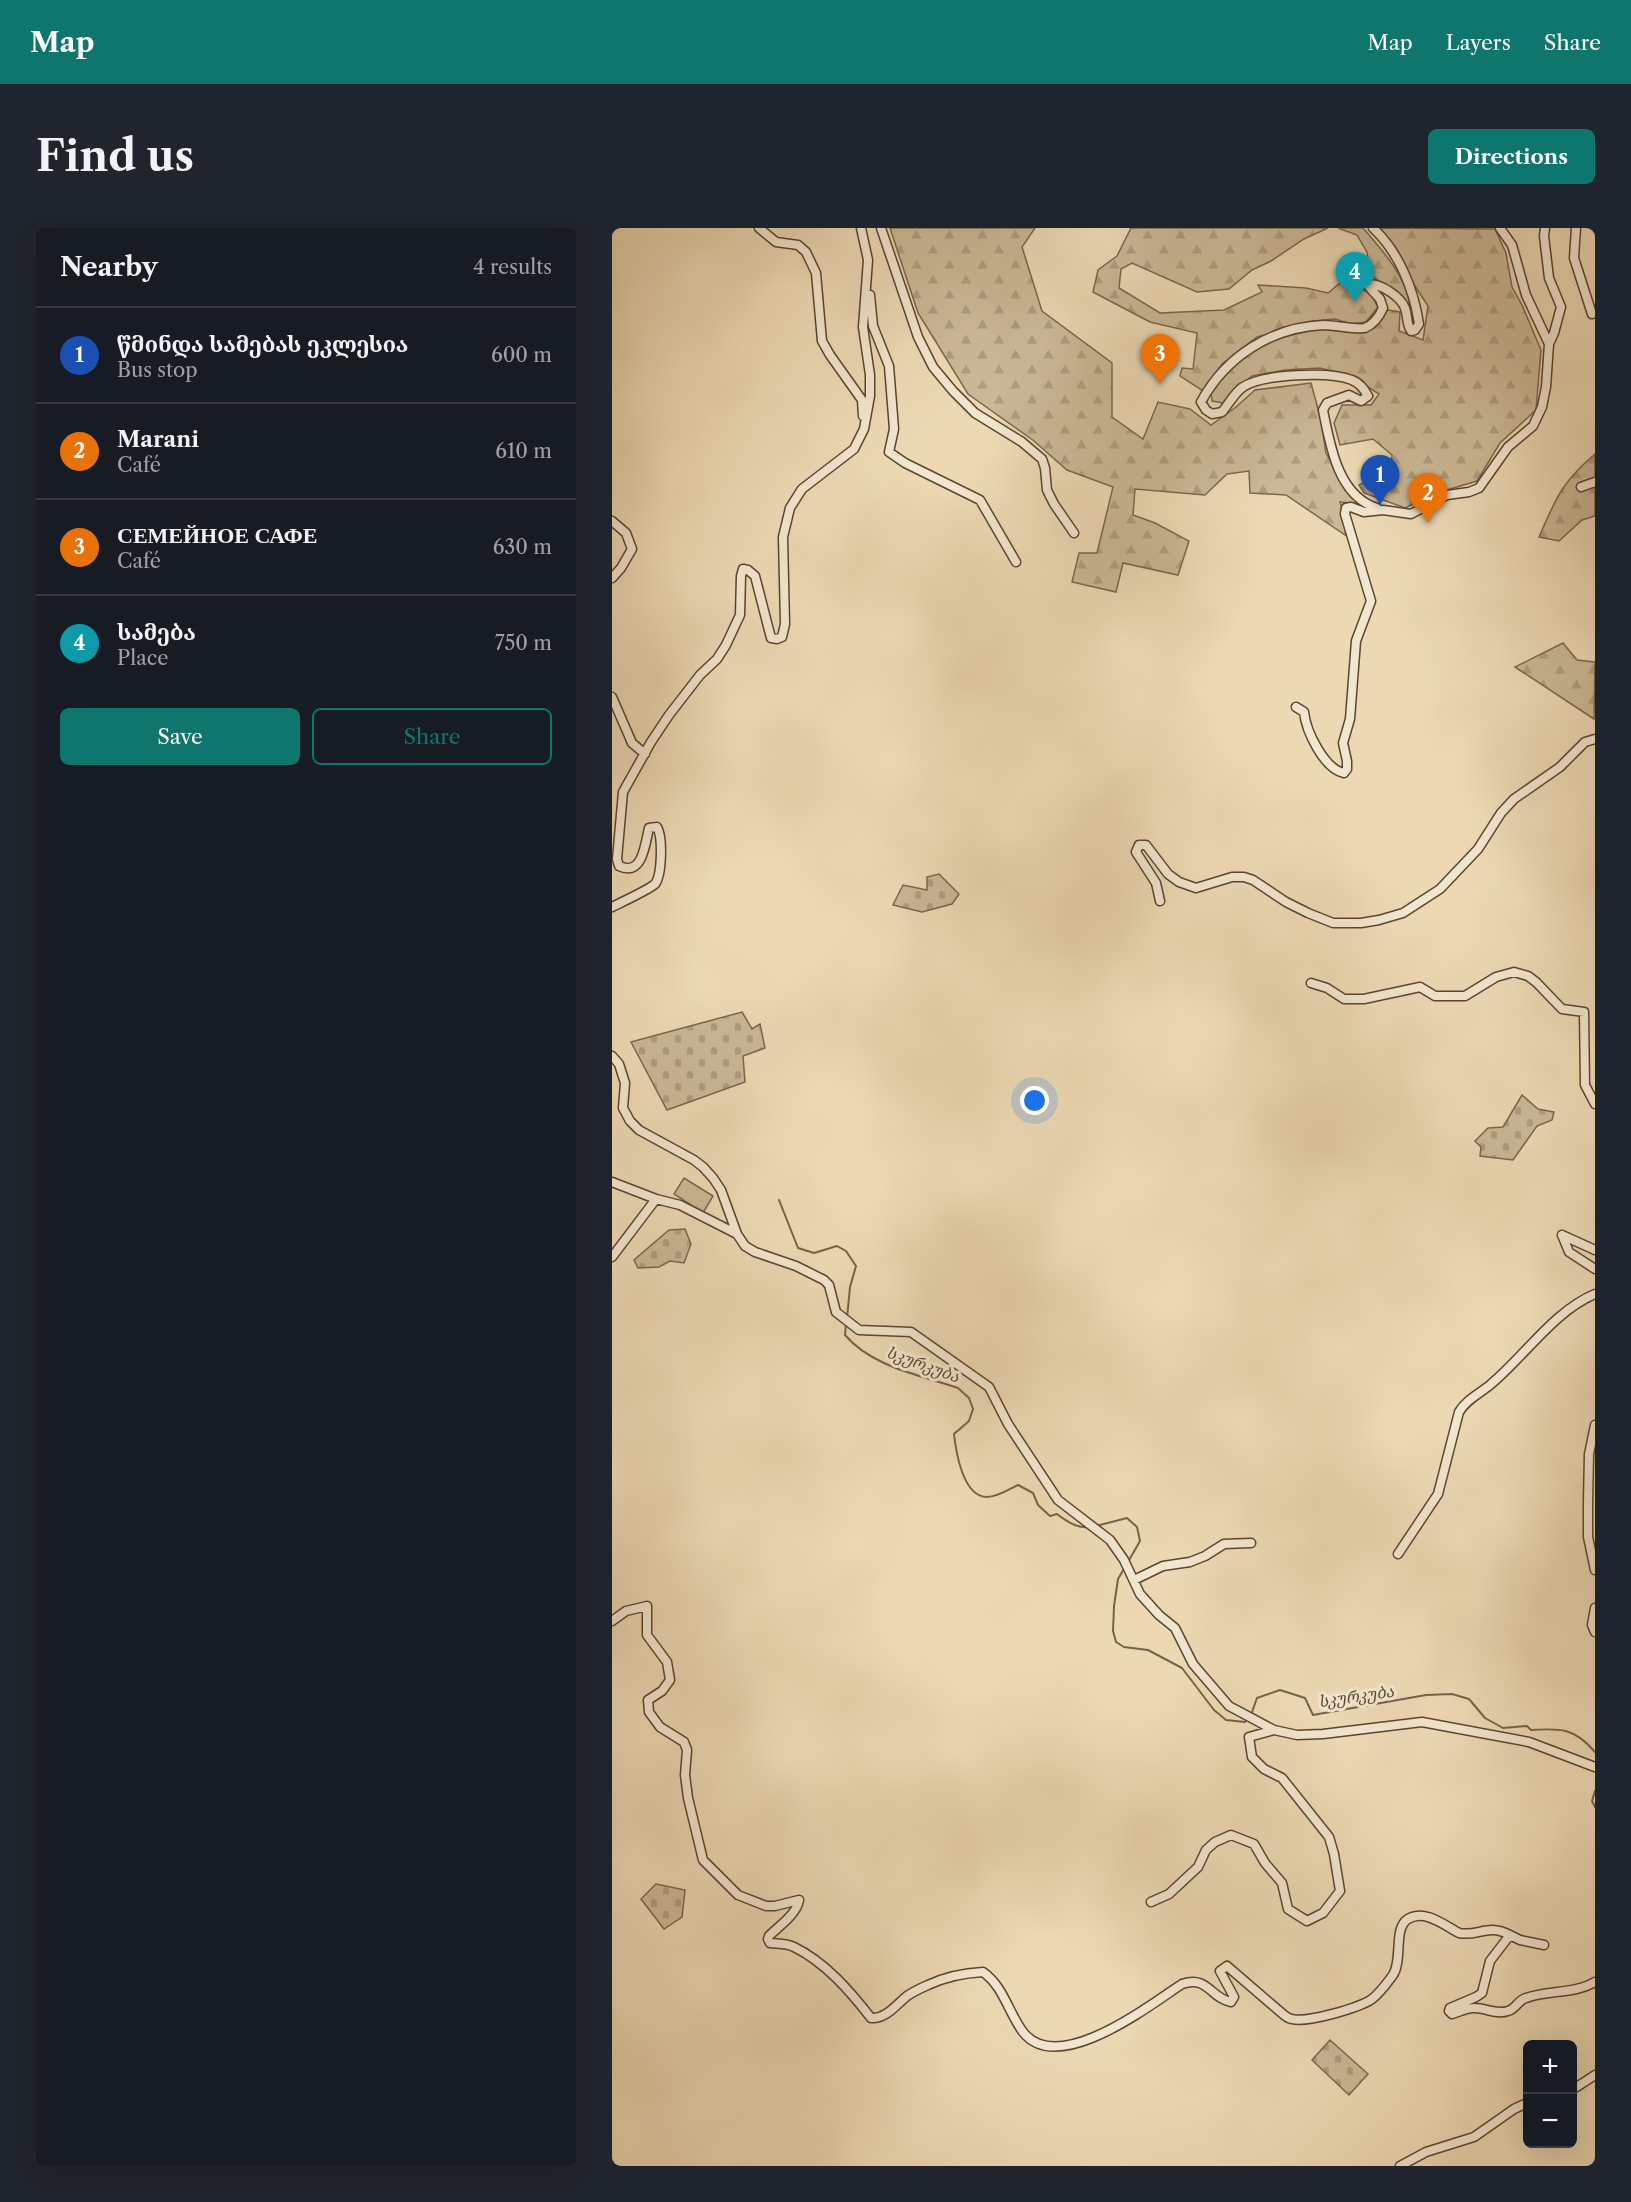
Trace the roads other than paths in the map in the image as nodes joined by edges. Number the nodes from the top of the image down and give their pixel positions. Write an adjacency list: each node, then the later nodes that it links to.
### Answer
1 (759, 228): 11 (street)
2 (861, 228): 8 (street)
3 (881, 228): 16 (street)
4 (1373, 228): 14 (street)
5 (1500, 228): 10 (street)
6 (1545, 228): 10 (street)
7 (1576, 228): 9 (street)
8 (868, 260): 11 (street); 17 (street)
9 (1592, 314)
10 (1549, 344): 14 (street)
11 (864, 429): 22 (street)
12 (1595, 482): 13 (street)
13 (1581, 487)
14 (1383, 510): 20 (street)
15 (612, 521): 18 (street)
16 (1074, 533)
17 (1016, 562)
18 (612, 578)
19 (612, 697): 22 (street)
20 (1296, 707)
21 (1595, 739): 23 (street)
22 (645, 754): 24 (street)
23 (1160, 901)
24 (612, 906)
25 (1311, 984): 27 (street)
26 (612, 1056): 30 (street)
27 (1595, 1104)
28 (612, 1182): 29 (street)
29 (656, 1199): 30 (street); 32 (street)
30 (737, 1234): 39 (street)
31 (1595, 1250): 33 (street)
32 (612, 1257)
33 (1595, 1269)
34 (1595, 1294): 37 (street)
35 (1595, 1425): 38 (street)
36 (1251, 1543): 39 (street)
37 (1398, 1554)
38 (1595, 1570)
39 (1134, 1580): 43 (street)
40 (1595, 1608): 42 (street)
41 (612, 1621): 46 (street)
42 (1595, 1632)
43 (1274, 1730): 44 (street); 45 (street)
44 (1594, 1766)
45 (1151, 1902)
46 (1510, 1935): 47 (street); 48 (street)
47 (1544, 1945)
48 (1595, 1982)
49 (1595, 2075): 50 (street)
50 (1577, 2087)
51 (1523, 2105): 52 (street)
52 (1400, 2166)

